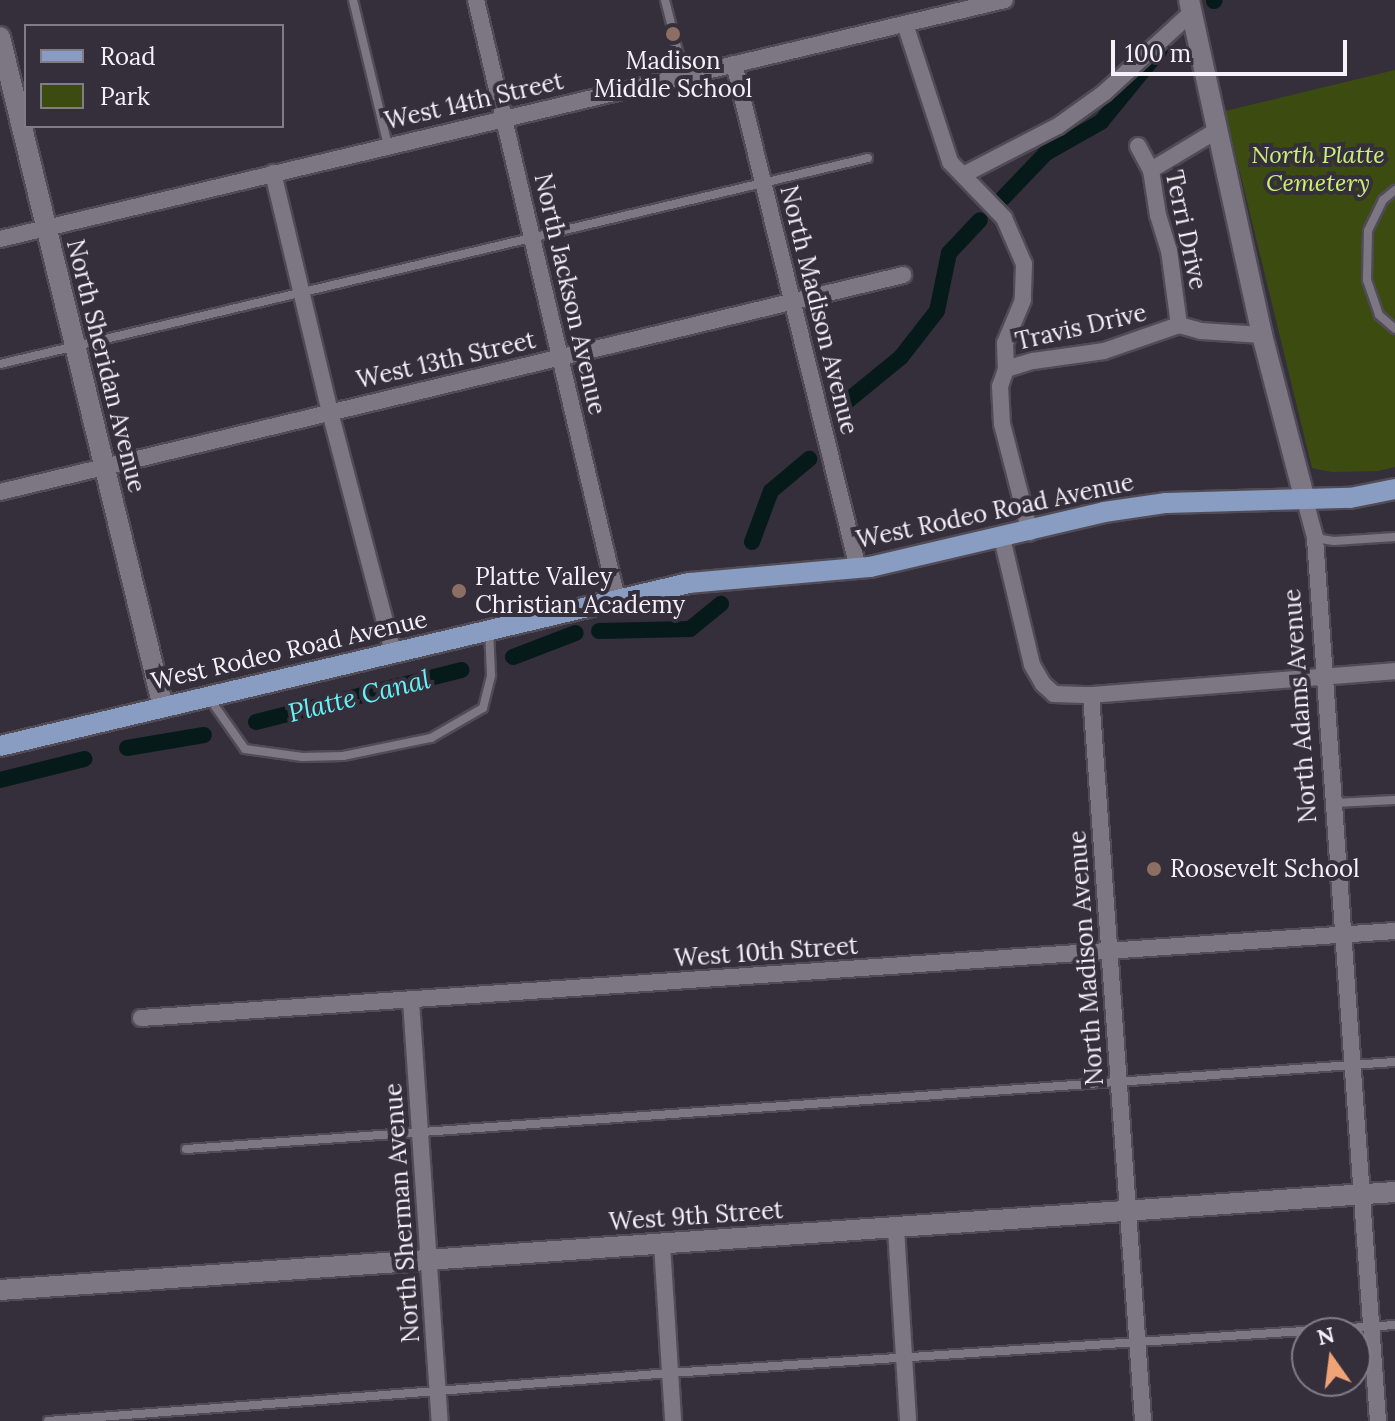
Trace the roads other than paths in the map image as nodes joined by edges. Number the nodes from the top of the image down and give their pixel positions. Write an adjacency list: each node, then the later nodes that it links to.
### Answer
1 (353, 0): 12 (lane)
2 (476, 0): 10 (street, North Jackson Avenue)
3 (665, 0): 9 (lane)
4 (1005, 0): 6 (street, West 14th Street)
5 (1190, 6): 11 (street, North Adams Avenue); 17 (street)
6 (905, 24): 8 (street, West 14th Street); 17 (street)
7 (0, 37): 20 (street, North Sheridan Avenue)
8 (734, 64): 9 (street, West 14th Street); 18 (street, North Madison Avenue)
9 (684, 75): 10 (street, West 14th Street)
10 (504, 119): 12 (street, West 14th Street); 21 (street, North Jackson Avenue)
11 (1216, 131): 15 (street); 28 (street, North Adams Avenue)
12 (388, 146): 16 (street, West 14th Street)
13 (1138, 146): 15 (street, Terri Drive)
14 (868, 158): 18 (lane)
15 (1151, 170): 26 (street, Terri Drive)
16 (273, 173): 20 (street, West 14th Street); 24 (street)
17 (963, 175): 32 (street)
18 (764, 184): 21 (lane); 25 (street, North Madison Avenue)
19 (1395, 190): 27 (lane)
20 (46, 228): 22 (street, West 14th Street); 29 (street, North Sheridan Avenue)
21 (532, 238): 24 (lane); 30 (street, North Jackson Avenue)
22 (0, 239)
23 (903, 275): 25 (street, West 13th Street)
24 (301, 292): 29 (lane); 33 (street)
25 (793, 302): 30 (street, West 13th Street); 42 (street, North Madison Avenue)
26 (1179, 325): 28 (street, Travis Drive); 32 (street, Travis Drive)
27 (1395, 329)
28 (1262, 335): 37 (street, North Adams Avenue)
29 (75, 346): 31 (lane); 34 (street, North Sheridan Avenue)
30 (560, 357): 33 (street, West 13th Street); 43 (street, North Jackson Avenue)
31 (0, 364)
32 (1006, 369): 38 (street)
33 (330, 412): 34 (street, West 13th Street); 45 (street)
34 (104, 466): 36 (street, West 13th Street); 50 (street, North Sheridan Avenue)
35 (1395, 489): 37 (main road, West Rodeo Road Avenue)
36 (0, 492)
37 (1305, 500): 38 (main road, West Rodeo Road Avenue); 41 (street, North Adams Avenue)
38 (1030, 532): 40 (main road, West Rodeo Road Avenue)
39 (1395, 537): 41 (lane)
40 (1002, 538): 42 (main road, West Rodeo Road Avenue); 48 (street)
41 (1315, 538): 47 (street, North Adams Avenue)
42 (858, 568): 43 (main road, West Rodeo Road Avenue)
43 (617, 599): 44 (main road, West Rodeo Road Avenue)
44 (489, 630): 45 (main road, West Rodeo Road Avenue); 49 (lane)
45 (393, 652): 49 (main road, West Rodeo Road Avenue)
46 (1395, 671): 47 (street)
47 (1324, 676): 48 (street); 53 (street, North Adams Avenue)
48 (1091, 695): 56 (street, North Madison Avenue)
49 (208, 696): 50 (main road, West Rodeo Road Avenue)
50 (163, 707): 51 (main road, West Rodeo Road Avenue)
51 (0, 746)
52 (1395, 800): 53 (lane)
53 (1333, 803): 55 (street, North Adams Avenue)
54 (1395, 931): 55 (street, West 10th Street)
55 (1342, 935): 56 (street, West 10th Street); 60 (street, North Adams Avenue)
56 (1110, 952): 57 (street, West 10th Street); 61 (street, North Madison Avenue)
57 (411, 1001): 58 (street, West 10th Street); 62 (street, North Sherman Avenue)
58 (141, 1018)
59 (1395, 1062): 60 (lane)
60 (1351, 1065): 61 (lane); 65 (street, North Adams Avenue)
61 (1119, 1082): 62 (lane); 66 (street, North Madison Avenue)
62 (420, 1132): 63 (lane); 69 (street, North Sherman Avenue)
63 (186, 1149)
64 (1395, 1192): 65 (street, West 9th Street)
65 (1361, 1194): 66 (street, West 9th Street); 71 (street, North Adams Avenue)
66 (1129, 1213): 67 (street, West 9th Street); 76 (street, North Madison Avenue)
67 (896, 1229): 68 (street, West 9th Street); 77 (street)
68 (662, 1244): 69 (street, West 9th Street); 78 (street)
69 (430, 1261): 70 (street, West 9th Street); 79 (street, North Sherman Avenue)
70 (0, 1290)
71 (1369, 1317)
72 (1395, 1325): 73 (lane)
73 (1371, 1327)
74 (1291, 1332): 76 (lane)
75 (1371, 1339): 85 (street, North Adams Avenue)
76 (1138, 1343): 77 (lane); 84 (street, North Madison Avenue)
77 (903, 1358): 78 (lane); 83 (street)
78 (670, 1373): 79 (lane); 82 (street)
79 (438, 1390): 80 (lane); 81 (street, North Sherman Avenue)
80 (48, 1421)
81 (440, 1421)
82 (673, 1421)
83 (908, 1421)
84 (1143, 1421)
85 (1378, 1421)

